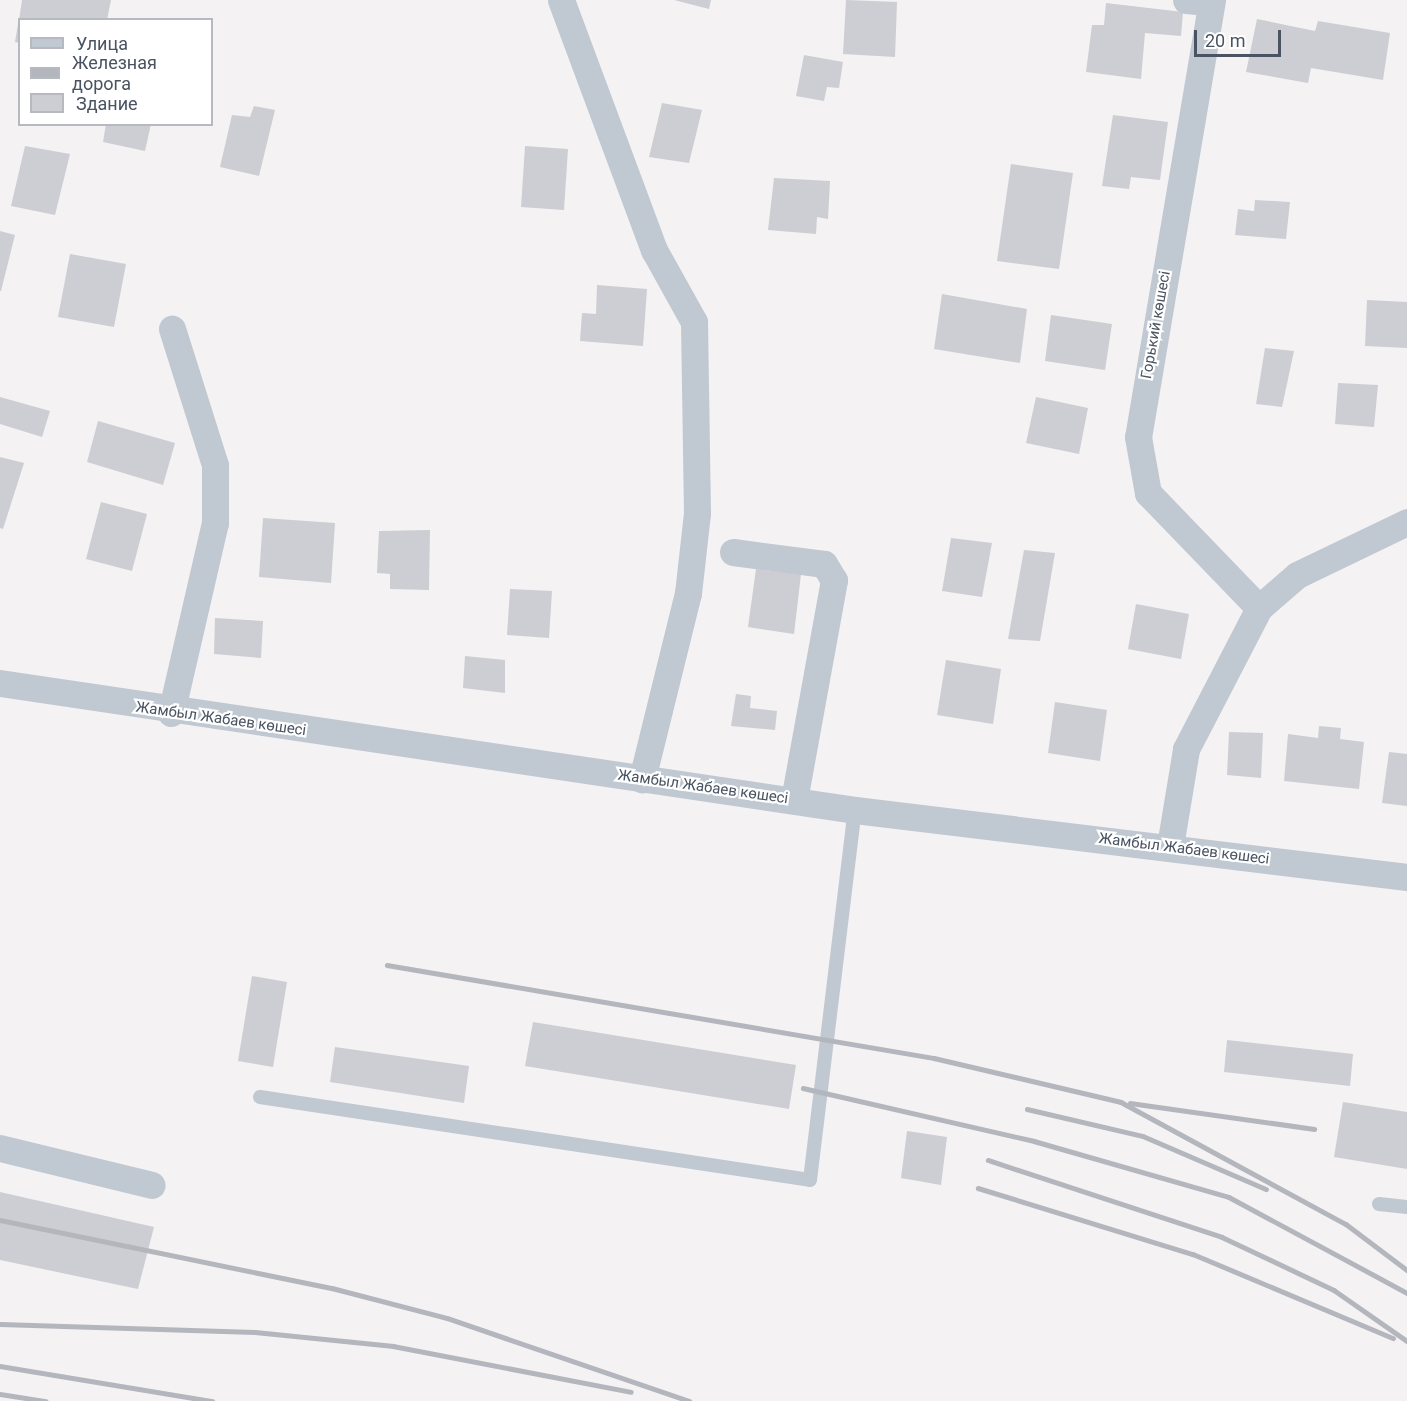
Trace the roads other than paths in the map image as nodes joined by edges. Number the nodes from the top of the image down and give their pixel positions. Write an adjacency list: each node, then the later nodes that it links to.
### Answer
1 (561, 0): 9 (street)
2 (1203, 1): 6 (street, Горький көшесі)
3 (172, 329): 8 (street)
4 (1407, 522): 6 (street)
5 (734, 552): 10 (street)
6 (1259, 608): 12 (street)
7 (0, 683): 8 (street, Жамбыл Жабаев көшесі)
8 (171, 712): 9 (street, Жамбыл Жабаев көшесі)
9 (642, 779): 10 (street, Жамбыл Жабаев көшесі)
10 (794, 800): 11 (street, Жамбыл Жабаев көшесі)
11 (855, 810): 12 (street, Жамбыл Жабаев көшесі); 14 (lane)
12 (1170, 846): 13 (street, Жамбыл Жабаев көшесі)
13 (1407, 877)
14 (260, 1097)
15 (0, 1148): 16 (street)
16 (152, 1185)
17 (1379, 1204): 18 (lane)
18 (1407, 1208)

